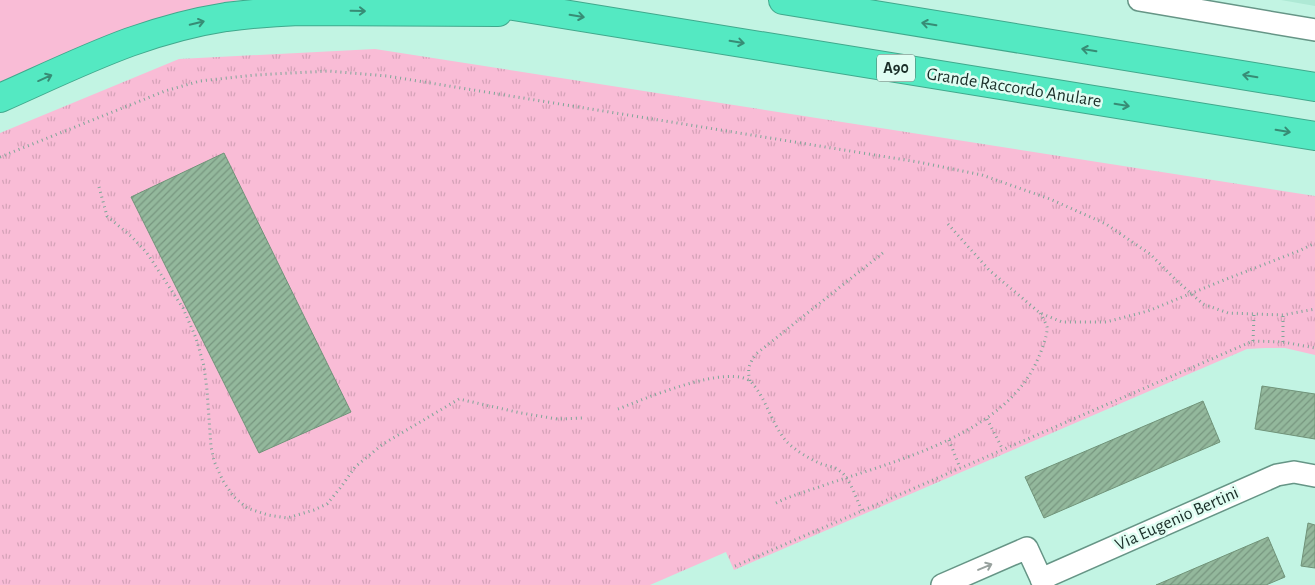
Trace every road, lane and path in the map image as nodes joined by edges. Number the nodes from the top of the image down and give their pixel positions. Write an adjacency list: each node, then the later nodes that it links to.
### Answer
1 (477, 0): 4 (highway, Grande Raccordo Anulare / A90)
2 (783, 0): 6 (highway, one-way to 2)
3 (1139, 0): 5 (street)
4 (549, 12): 7 (highway, one-way to 4); 8 (highway, Grande Raccordo Anulare / A90, one-way to 8)
5 (1315, 30)
6 (1315, 87)
7 (0, 98)
8 (1315, 136)
9 (0, 157): 14 (path)
10 (99, 186): 24 (path)
11 (948, 224): 16 (path)
12 (1315, 243): 14 (path)
13 (884, 252): 22 (path)
14 (1192, 294): 16 (path); 17 (path)
15 (1315, 309): 18 (path)
16 (1040, 313): 25 (path)
17 (1254, 315): 18 (path); 19 (path)
18 (1283, 315): 20 (path)
19 (1253, 342): 20 (path); 27 (path)
20 (1282, 342): 21 (path)
21 (1315, 348)
22 (750, 382): 23 (path); 30 (path)
23 (618, 409)
24 (584, 418)
25 (988, 419): 26 (path); 27 (path)
26 (949, 440): 28 (path); 30 (path)
27 (1003, 450): 28 (path)
28 (960, 468): 32 (path)
29 (1315, 476): 34 (street, Via Eugenio Bertini)
30 (846, 477): 31 (path); 32 (path)
31 (776, 503)
32 (862, 511): 33 (path)
33 (735, 566)
34 (1043, 582): 35 (street, one-way to 34)
35 (942, 585)

